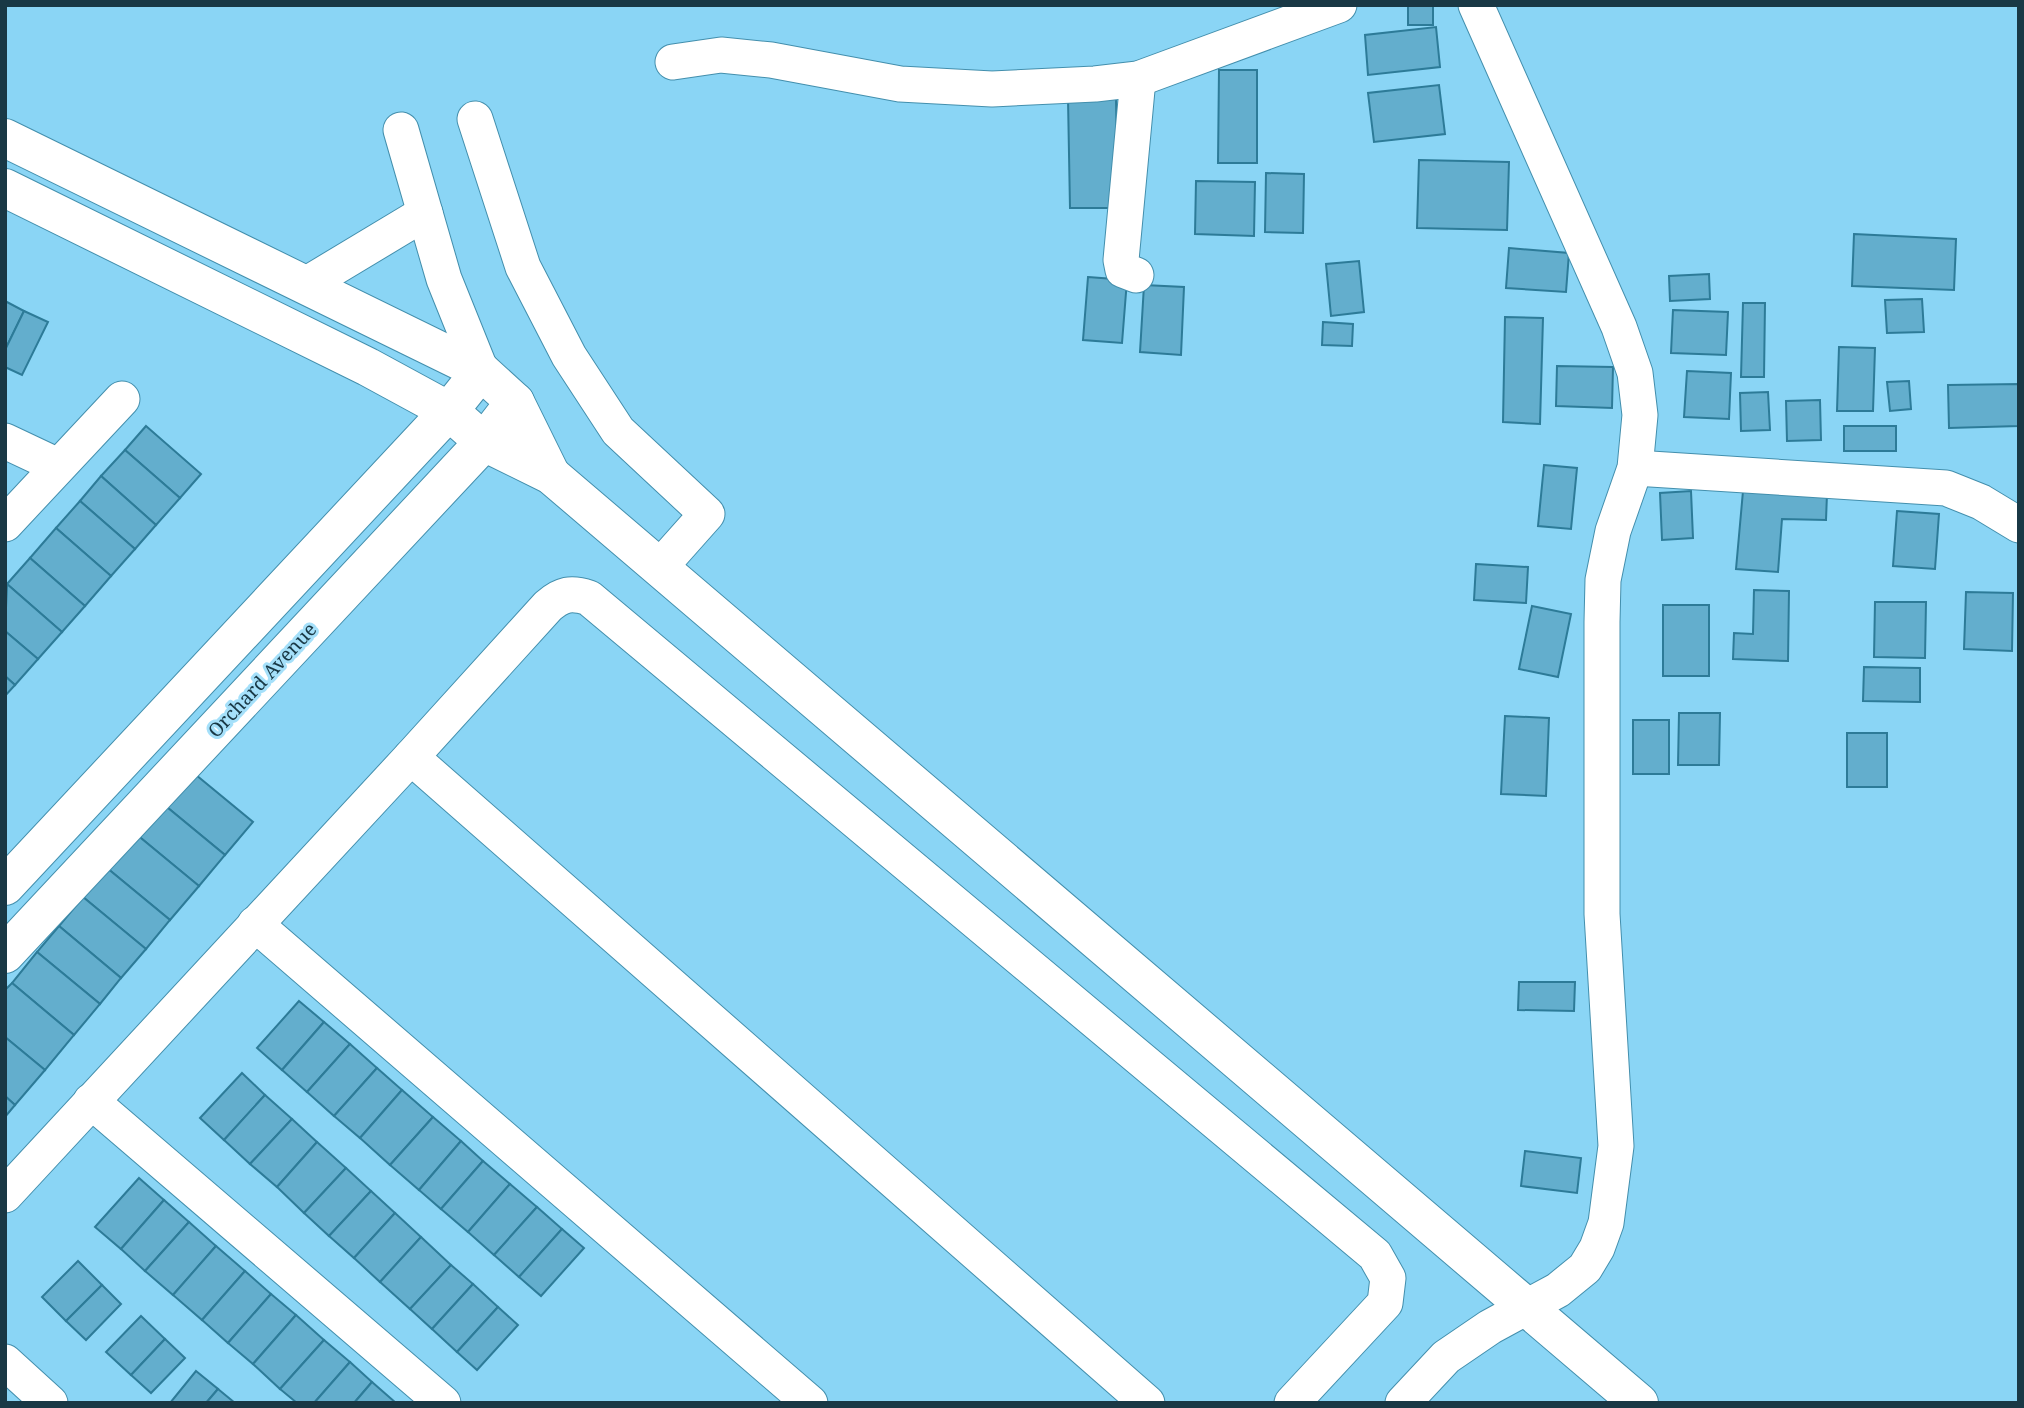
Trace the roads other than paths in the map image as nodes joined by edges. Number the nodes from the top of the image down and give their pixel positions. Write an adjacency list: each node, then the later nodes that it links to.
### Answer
1 (1339, 5): 4 (street)
2 (1476, 5): 19 (street)
3 (673, 62): 4 (street)
4 (1139, 79): 10 (street)
5 (475, 119): 25 (street)
6 (401, 130): 9 (street)
7 (5, 138): 11 (street)
8 (5, 188): 15 (street)
9 (425, 213): 11 (street); 12 (street)
10 (1136, 275)
11 (307, 284): 12 (street)
12 (481, 371): 14 (street); 15 (street)
13 (122, 399): 18 (street)
14 (515, 402): 17 (street, Orchard Avenue); 20 (street)
15 (449, 411): 17 (street); 21 (street)
16 (5, 441): 18 (street)
17 (484, 442): 20 (street); 22 (street, Orchard Avenue)
18 (58, 466): 23 (street)
19 (1635, 468): 24 (street); 32 (street)
20 (551, 475): 25 (street)
21 (382, 482): 22 (street); 27 (street)
22 (418, 513): 29 (street, Orchard Avenue)
23 (5, 524)
24 (2019, 525)
25 (659, 568): 32 (street)
26 (411, 757): 28 (street); 37 (street); 38 (street)
27 (5, 886)
28 (256, 924): 30 (street); 36 (street)
29 (5, 954)
30 (91, 1101): 31 (street); 35 (street)
31 (5, 1195)
32 (1529, 1308): 39 (street); 40 (street)
33 (5, 1362): 34 (street)
34 (50, 1403)
35 (443, 1403)
36 (810, 1403)
37 (1147, 1403)
38 (1292, 1403)
39 (1403, 1403)
40 (1639, 1403)

